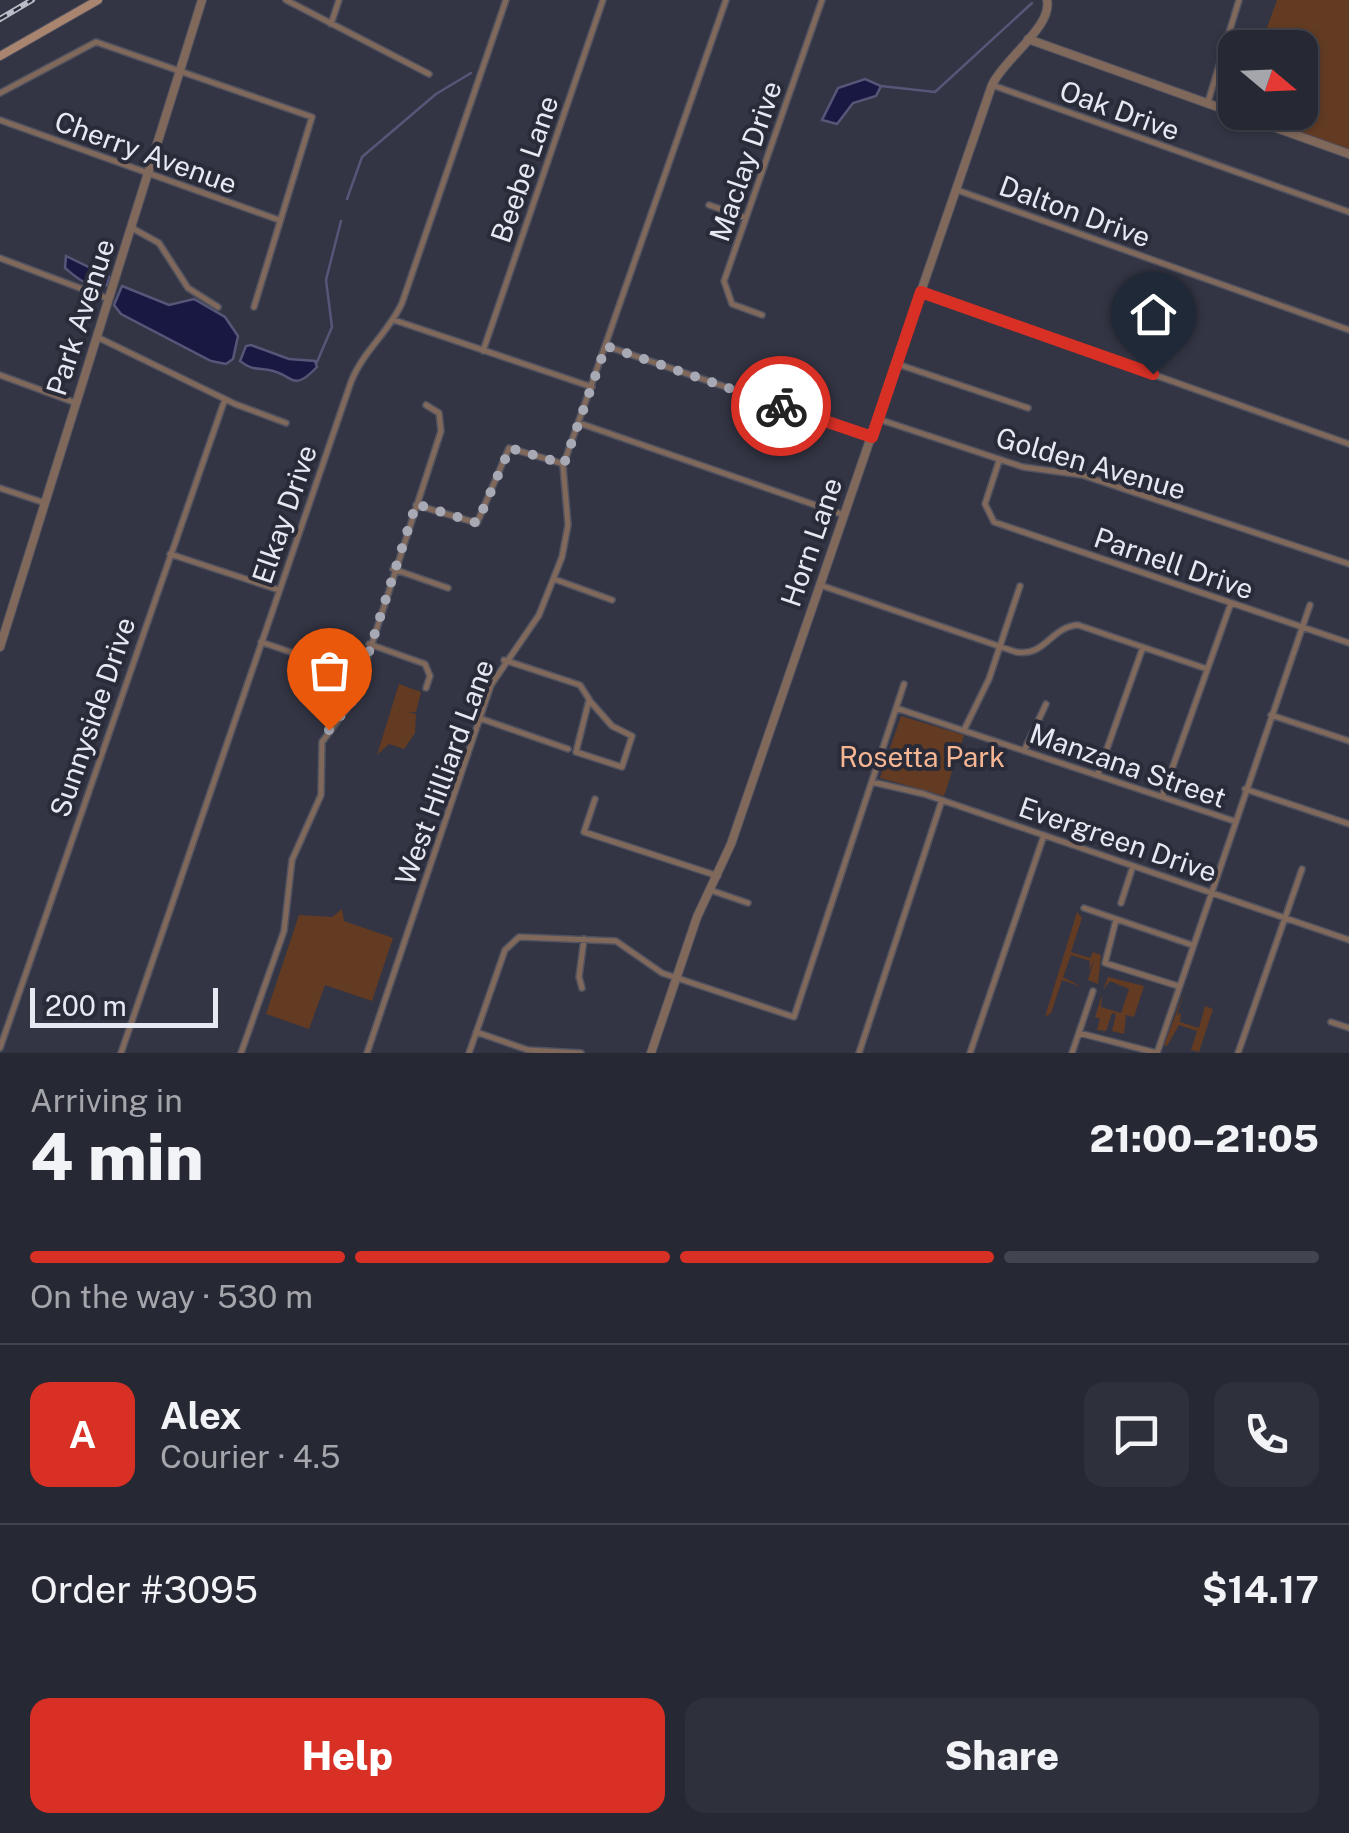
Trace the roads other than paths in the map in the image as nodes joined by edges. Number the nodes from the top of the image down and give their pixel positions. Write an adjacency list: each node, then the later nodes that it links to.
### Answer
1 (98, 0): 13 (main road)
2 (202, 0): 14 (street, Park Avenue)
3 (286, 0): 11 (street)
4 (339, 0): 11 (street)
5 (506, 0): 34 (street, Elkay Drive)
6 (603, 0): 38 (street, Beebe Lane)
7 (726, 0): 37 (street, West Hilliard Lane)
8 (822, 0): 25 (street, Maclay Drive)
9 (1047, 0): 12 (street, Horn Lane)
10 (1239, 0): 18 (street)
11 (331, 24): 15 (street)
12 (1028, 39): 16 (street, Horn Lane); 18 (street)
13 (0, 56)
14 (180, 71): 17 (street); 21 (street, Park Avenue); 26 (street)
15 (429, 74)
16 (992, 86): 22 (street, Horn Lane); 24 (street, Oak Drive)
17 (0, 93)
18 (1207, 104): 20 (street)
19 (0, 120): 21 (street, Cherry Avenue)
20 (1349, 154)
21 (148, 175): 26 (street, Cherry Avenue); 27 (street, Park Avenue)
22 (957, 190): 29 (street, Horn Lane); 35 (street, Dalton Drive)
23 (709, 205): 25 (street)
24 (1349, 212)
25 (746, 218): 33 (street, Maclay Drive)
26 (278, 220): 32 (street)
27 (132, 228): 30 (street, Park Avenue); 31 (street)
28 (0, 258): 30 (street)
29 (921, 292): 39 (street, Horn Lane); 50 (street)
30 (109, 299): 36 (street, Park Avenue)
31 (218, 307)
32 (254, 307)
33 (762, 316)
34 (394, 320): 38 (street); 64 (street, Elkay Drive)
35 (1349, 330)
36 (97, 337): 42 (street); 43 (street, Park Avenue)
37 (606, 346): 41 (street, West Hilliard Lane); 49 (street)
38 (483, 351): 41 (street)
39 (897, 364): 45 (street); 46 (street, Horn Lane)
40 (0, 375): 43 (street)
41 (592, 387): 48 (street, West Hilliard Lane)
42 (225, 400): 47 (street); 57 (street, Sunnyside Drive)
43 (76, 403): 54 (street, Park Avenue)
44 (426, 405): 55 (street)
45 (1028, 408)
46 (878, 419): 49 (street, Horn Lane); 51 (street, Golden Avenue)
47 (286, 423)
48 (579, 423): 52 (street, West Hilliard Lane); 56 (street)
49 (872, 437): 56 (street, Horn Lane)
50 (1349, 444)
51 (1000, 460): 58 (street, Golden Avenue); 66 (street, Parnell Drive)
52 (564, 464): 55 (street); 60 (street, West Hilliard Lane)
53 (0, 488): 54 (street)
54 (45, 503): 74 (street, Park Avenue)
55 (416, 504): 59 (street)
56 (844, 515): 61 (street, Horn Lane)
57 (170, 554): 64 (street); 119 (street, Sunnyside Drive)
58 (1349, 564)
59 (394, 569): 63 (street); 71 (street)
60 (554, 579): 65 (street); 75 (street, West Hilliard Lane)
61 (820, 585): 72 (street); 100 (street, Horn Lane)
62 (1020, 586): 72 (street)
63 (448, 588)
64 (279, 590): 69 (street, Elkay Drive)
65 (612, 600)
66 (1230, 603): 68 (street, Parnell Drive); 76 (street)
67 (1310, 605): 68 (street)
68 (1302, 627): 70 (street, Parnell Drive); 83 (street)
69 (261, 642): 77 (street); 120 (street, Elkay Drive)
70 (1349, 643)
71 (369, 644): 77 (street); 79 (street)
72 (1000, 646): 73 (street); 85 (street)
73 (1143, 646): 76 (street); 89 (street)
74 (0, 647)
75 (504, 660): 80 (street); 84 (street, West Hilliard Lane)
76 (1207, 668): 92 (street)
77 (358, 675): 121 (street)
78 (904, 684): 82 (street)
79 (426, 688)
80 (589, 700): 80 (street)
81 (1046, 704): 88 (street)
82 (896, 708): 85 (street, Manzana Street); 90 (street)
83 (1271, 715): 86 (street); 91 (street)
84 (479, 718): 87 (street); 122 (street, West Hilliard Lane)
85 (964, 730): 88 (street, Manzana Street)
86 (1349, 741)
87 (568, 749)
88 (1024, 751): 89 (street, Manzana Street)
89 (1098, 774): 92 (street, Manzana Street)
90 (872, 782): 94 (street, Evergreen Drive); 111 (street)
91 (1245, 789): 95 (street); 96 (street, Manzana Street)
92 (1162, 797): 95 (street, Manzana Street)
93 (595, 799): 100 (street)
94 (942, 800): 97 (street, Evergreen Drive); 126 (street)
95 (1234, 821): 102 (street)
96 (1349, 824)
97 (1044, 835): 98 (street, Evergreen Drive); 127 (street)
98 (1134, 866): 102 (street, Evergreen Drive); 104 (street)
99 (1302, 869): 106 (street)
100 (718, 876): 101 (street, Horn Lane)
101 (710, 890): 103 (street); 111 (street, Horn Lane)
102 (1209, 892): 106 (street, Evergreen Drive); 110 (street)
103 (748, 903)
104 (1120, 903)
105 (1084, 908): 107 (street)
106 (1285, 918): 109 (street, Evergreen Drive); 130 (street)
107 (1116, 920): 110 (street); 112 (street)
108 (584, 939): 111 (street); 113 (street); 117 (street)
109 (1349, 940)
110 (1192, 945): 112 (street)
111 (676, 978): 125 (street, Horn Lane)
112 (1178, 986): 129 (street)
113 (582, 988)
114 (1093, 990): 118 (street)
115 (1331, 1022): 116 (street)
116 (1349, 1028)
117 (476, 1032): 123 (street); 124 (street)
118 (1079, 1033): 128 (street); 129 (street)
119 (0, 1048)
120 (121, 1053)
121 (241, 1053)
122 (368, 1053)
123 (469, 1053)
124 (580, 1053)
125 (651, 1053)
126 (859, 1053)
127 (970, 1053)
128 (1072, 1053)
129 (1157, 1053)
130 (1238, 1053)

